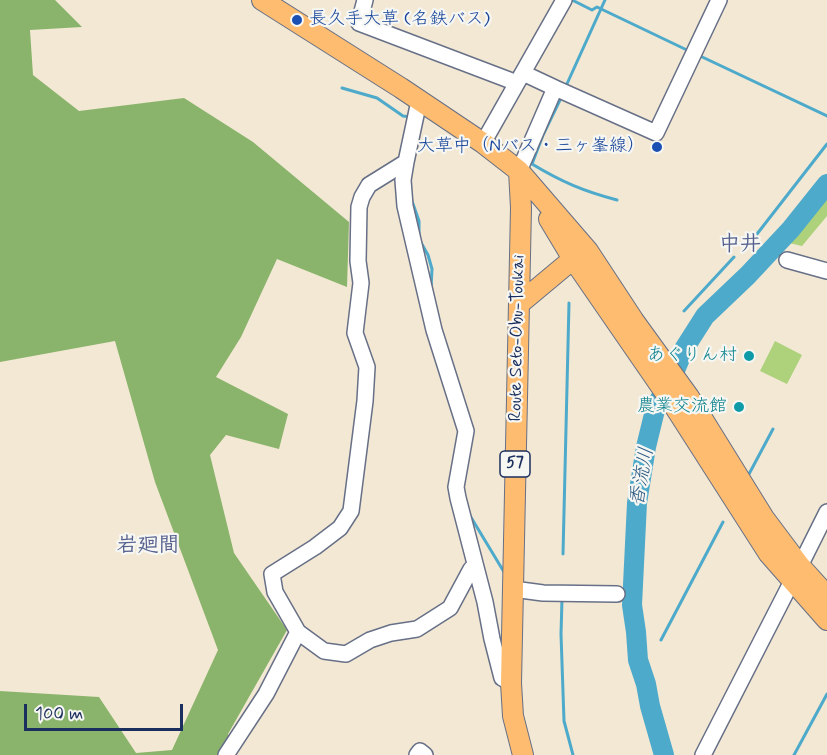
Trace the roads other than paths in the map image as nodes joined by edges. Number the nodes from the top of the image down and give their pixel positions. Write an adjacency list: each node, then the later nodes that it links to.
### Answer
1 (262, 0): 7 (main road)
2 (365, 0): 5 (street)
3 (564, 0): 5 (street)
4 (719, 0): 6 (street)
5 (520, 78): 6 (street); 8 (street)
6 (555, 88): 10 (street)
7 (419, 101): 8 (main road); 9 (street)
8 (483, 143): 10 (main road)
9 (406, 162): 17 (street); 23 (street)
10 (519, 171): 11 (main road); 14 (main road, Route Seto-Obu-Toukai / 57); 15 (main road)
11 (573, 259): 14 (main road); 15 (main road)
12 (787, 260): 13 (street)
13 (827, 271)
14 (519, 304): 19 (main road, Route Seto-Obu-Toukai / 57)
15 (656, 366): 18 (main road); 18 (main road)
16 (827, 512): 18 (street)
17 (476, 567): 23 (street); 24 (street)
18 (796, 574): 21 (main road); 22 (main road); 29 (street)
19 (513, 589): 20 (street); 24 (main road, Route Seto-Obu-Toukai / 57)
20 (617, 594)
21 (827, 596)
22 (827, 620)
23 (298, 632): 25 (street)
24 (511, 683): 28 (main road, Route Seto-Obu-Toukai / 57)
25 (226, 755)
26 (417, 755): 27 (street)
27 (425, 755)
28 (523, 755)
29 (703, 755)

